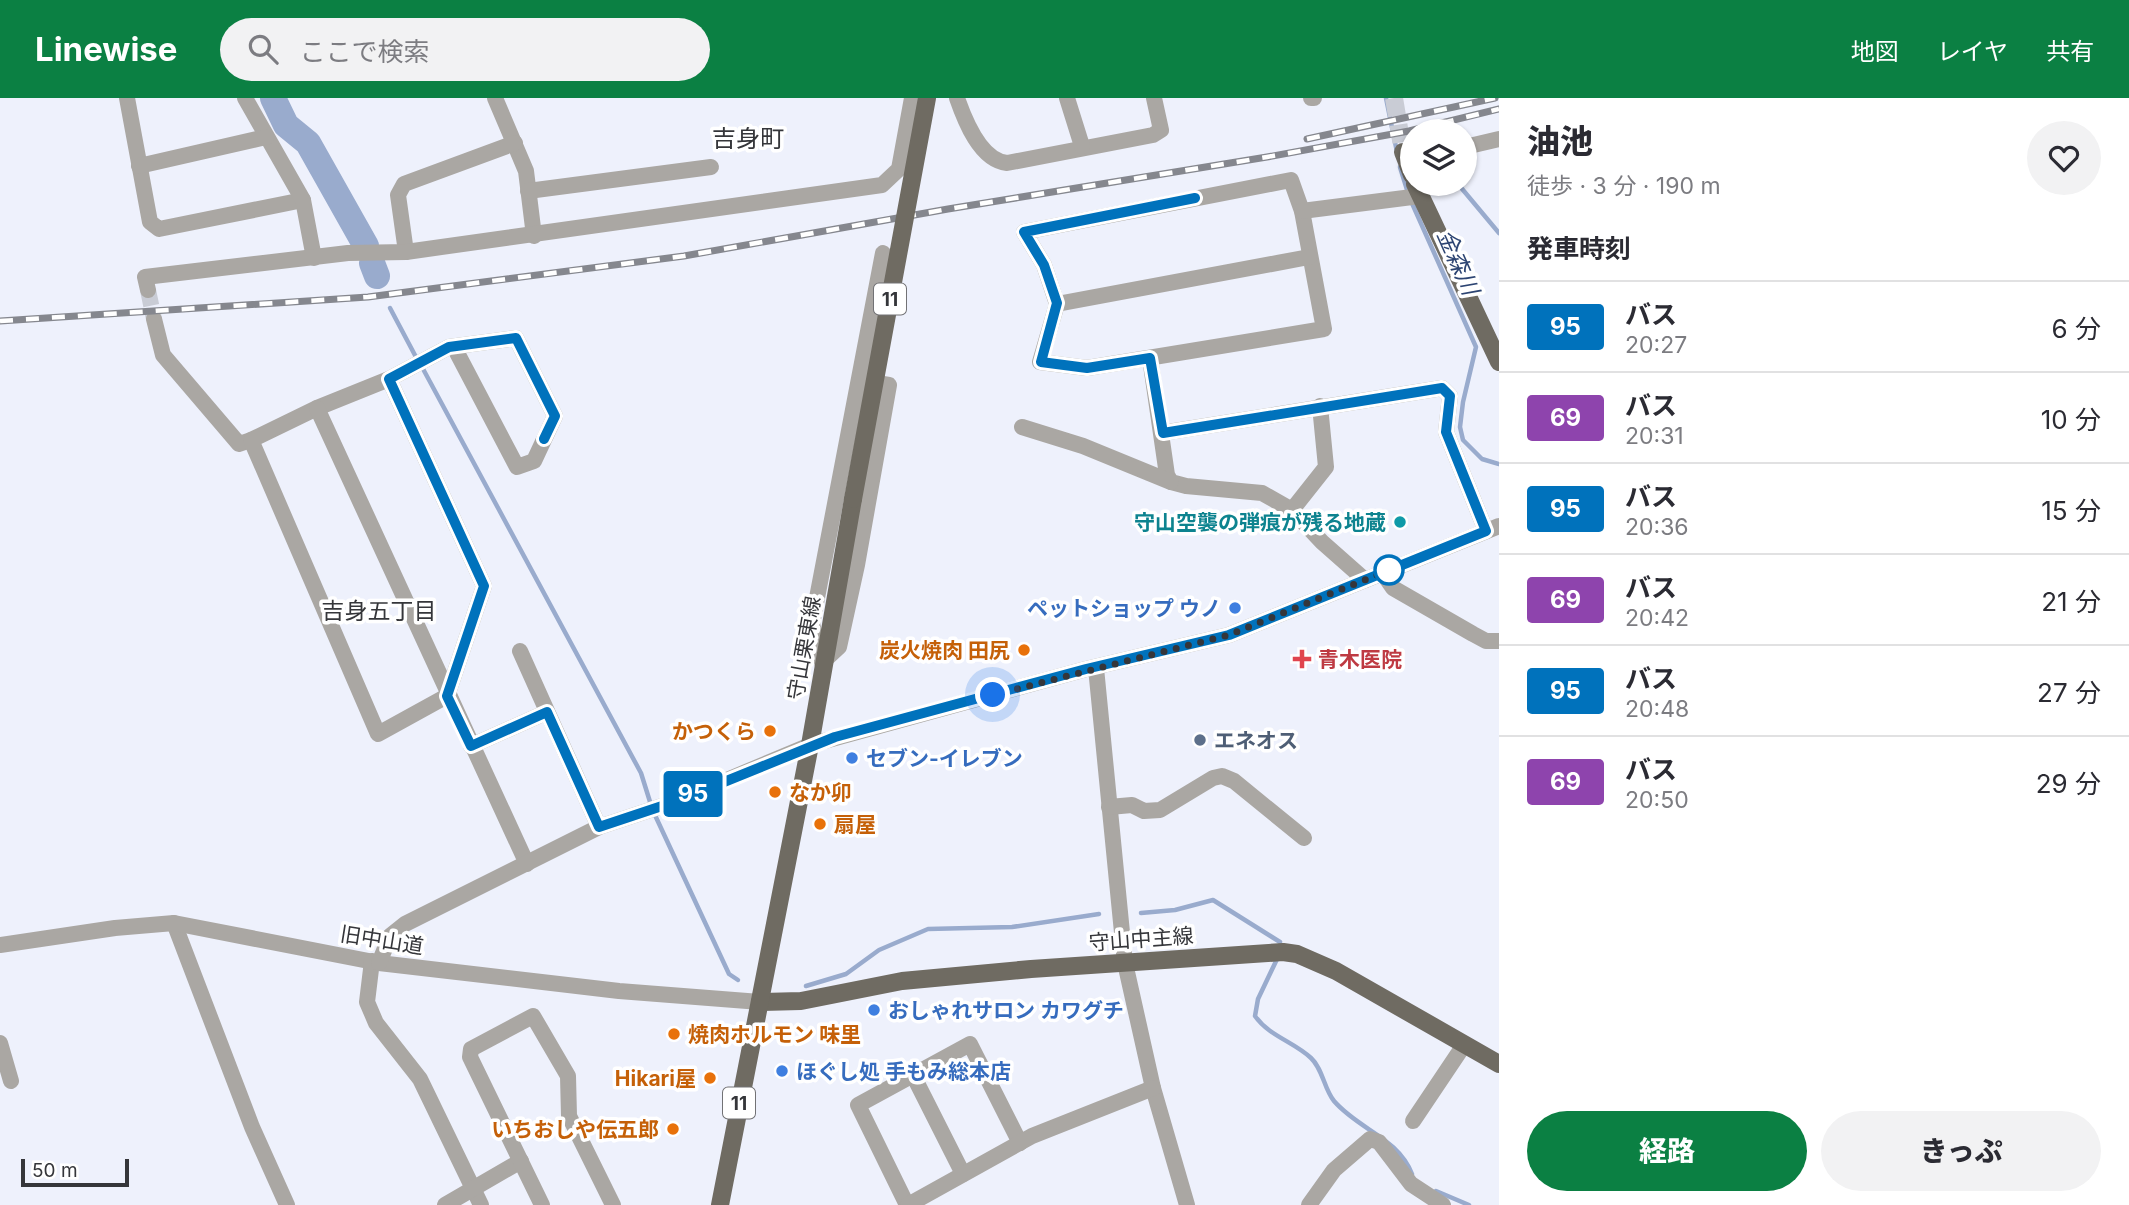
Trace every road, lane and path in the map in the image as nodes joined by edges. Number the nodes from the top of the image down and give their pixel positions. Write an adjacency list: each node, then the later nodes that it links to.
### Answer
1 (127, 98): 14 (street)
2 (245, 98): 9 (street)
3 (495, 98): 11 (street)
4 (912, 98): 21 (street)
5 (927, 98): 46 (main road, 守山栗東線 / 11, bridge)
6 (957, 98): 13 (street)
7 (1067, 98): 13 (street)
8 (1154, 98): 13 (street)
9 (266, 137): 14 (street); 19 (street)
10 (1499, 139): 12 (street)
11 (515, 143): 16 (street); 22 (street)
12 (1477, 144)
13 (1082, 146)
14 (139, 166): 19 (street)
15 (711, 167): 16 (street)
16 (528, 191): 21 (street)
17 (1400, 196): 20 (street)
18 (1414, 196): 31 (main road)
19 (303, 200): 25 (street)
20 (1302, 211): 24 (street); 27 (street)
21 (534, 236): 22 (street)
22 (406, 252): 25 (street)
23 (883, 253): 33 (street)
24 (1309, 257): 27 (street); 30 (street)
25 (314, 258): 26 (street)
26 (148, 290)
27 (1057, 303): 30 (street)
28 (154, 319): 38 (street)
29 (454, 347): 29 (street); 32 (street)
30 (1150, 358): 37 (street)
31 (1499, 362)
32 (389, 379): 35 (street); 48 (street)
33 (859, 380): 46 (street); 46 (street)
34 (1320, 406): 37 (street); 40 (street); 41 (street)
35 (317, 408): 38 (street); 48 (street)
36 (1022, 427): 39 (street)
37 (1163, 433): 39 (street)
38 (251, 440): 48 (street)
39 (1171, 482): 40 (street)
40 (1292, 510): 43 (street)
41 (1493, 528): 42 (street)
42 (1382, 572): 43 (street); 44 (street)
43 (1365, 580): 47 (street)
44 (1499, 641)
45 (520, 651): 49 (street)
46 (824, 664): 50 (main road, 守山栗東線 / 11)
47 (1096, 668): 50 (street); 52 (street)
48 (447, 696): 51 (street)
49 (547, 712): 51 (street); 53 (street)
50 (810, 745): 53 (street); 60 (main road, 守山栗東線 / 11)
51 (471, 746): 55 (street)
52 (1109, 807): 54 (street); 59 (street)
53 (599, 827): 55 (street)
54 (1304, 838)
55 (527, 864): 58 (street)
56 (174, 923): 57 (street, 旧中山道); 58 (street, 旧中山道); 72 (street)
57 (0, 945)
58 (376, 962): 60 (street, 旧中山道); 71 (street)
59 (1125, 963): 60 (main road, 守山中主線); 62 (main road, 守山中主線); 66 (street)
60 (760, 1002): 77 (main road, 守山栗東線 / 11)
61 (0, 1043): 65 (street)
62 (1464, 1045): 63 (main road, 守山中主線); 67 (street)
63 (1499, 1064)
64 (913, 1075): 68 (street); 70 (street); 78 (street)
65 (11, 1081)
66 (1153, 1088): 68 (street); 79 (street)
67 (1413, 1121)
68 (1020, 1143): 70 (street)
69 (521, 1161): 71 (street); 75 (street); 76 (street)
70 (963, 1174): 78 (street)
71 (472, 1189): 73 (street); 74 (street)
72 (286, 1205)
73 (445, 1205)
74 (481, 1205)
75 (542, 1205)
76 (613, 1205)
77 (720, 1205)
78 (908, 1205)
79 (1187, 1205)
80 (1309, 1205): 81 (street)
81 (1443, 1205)

